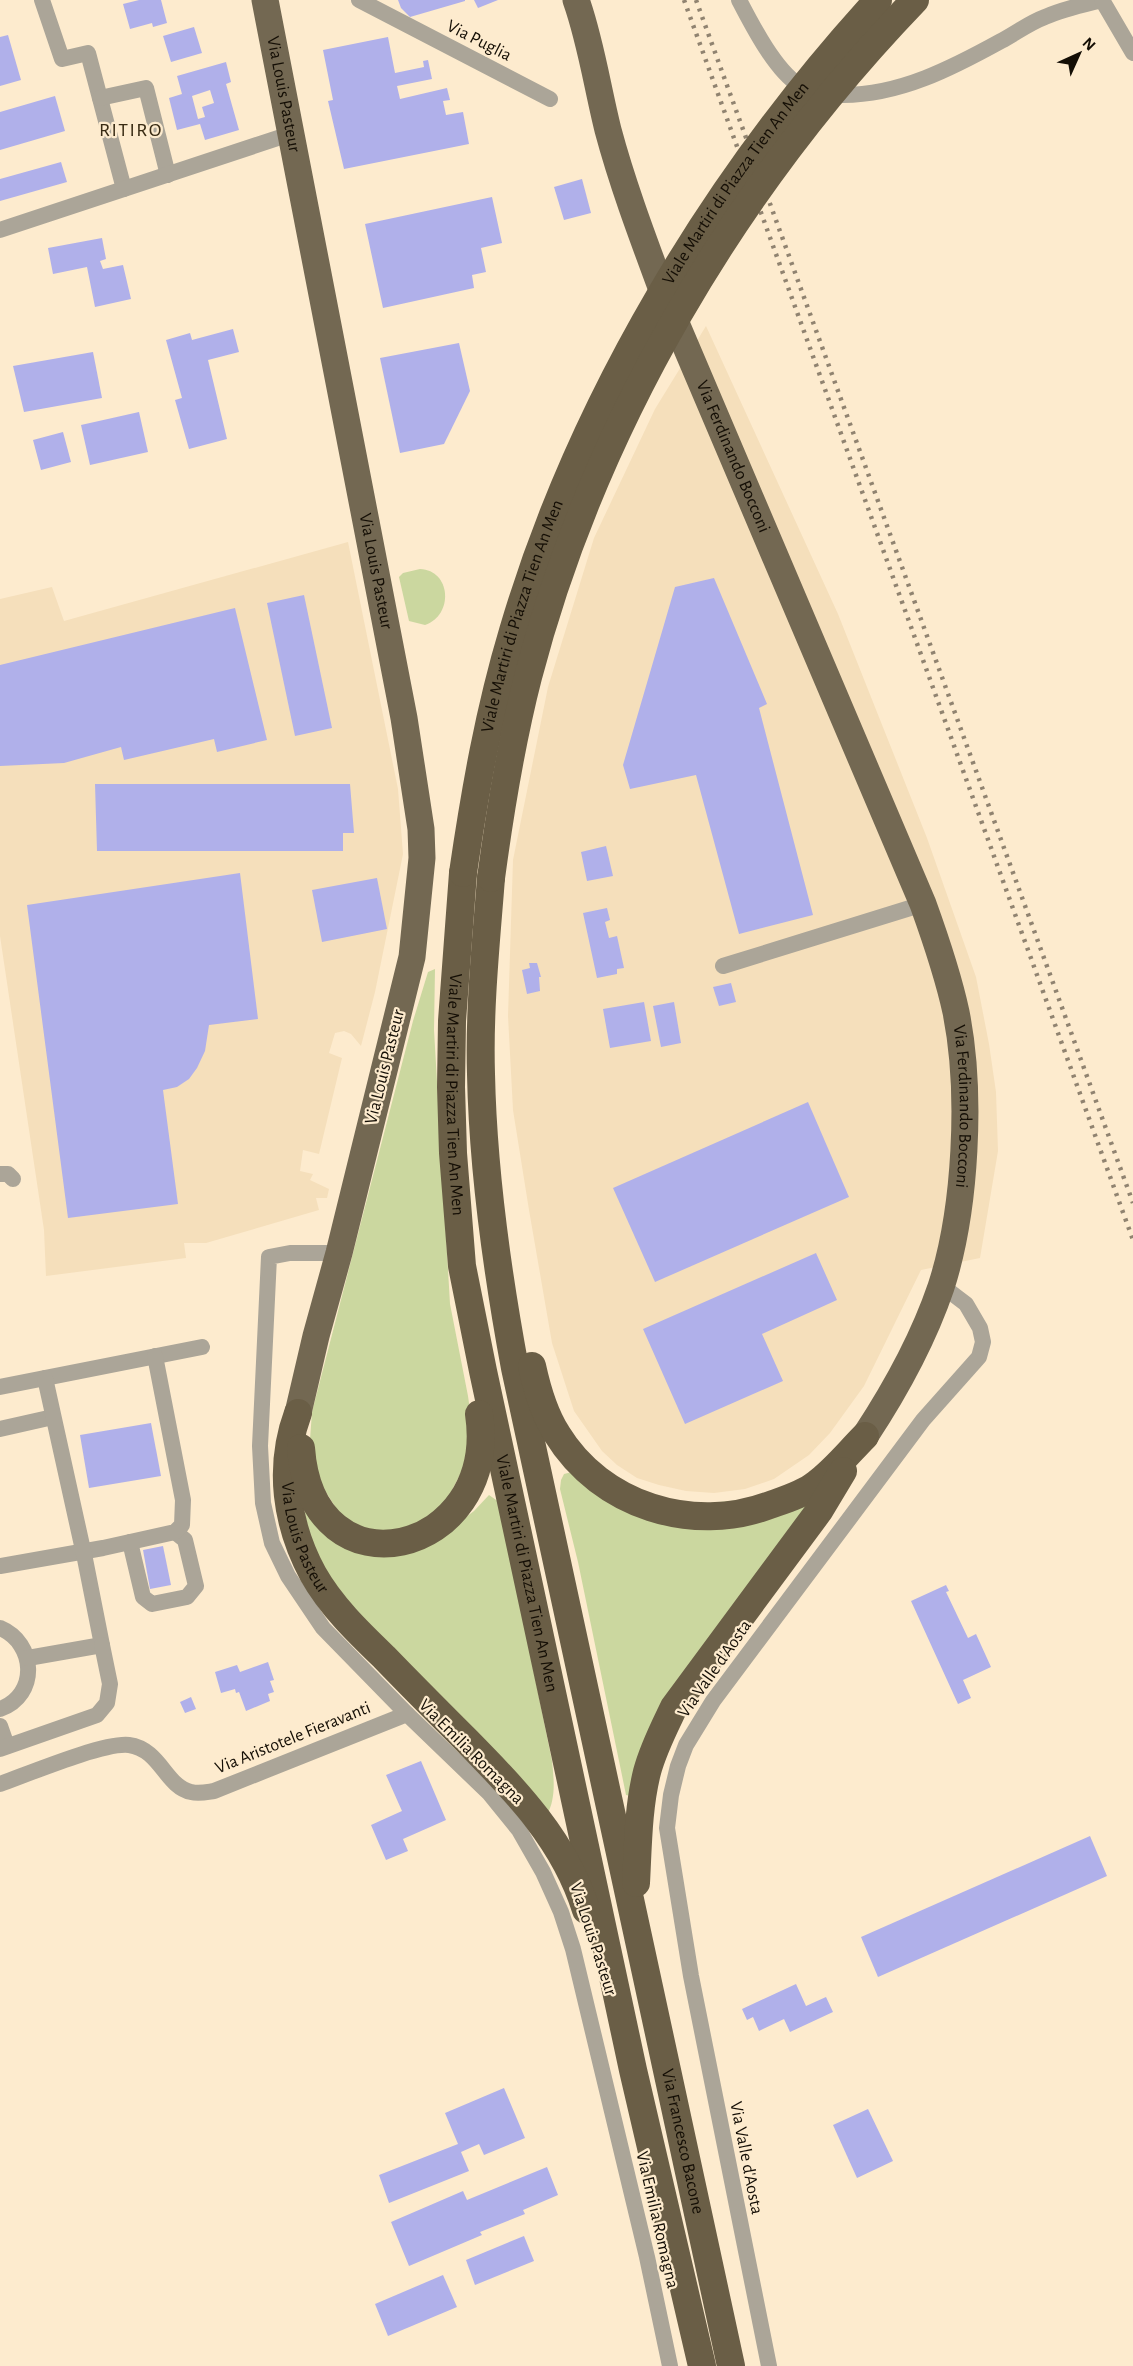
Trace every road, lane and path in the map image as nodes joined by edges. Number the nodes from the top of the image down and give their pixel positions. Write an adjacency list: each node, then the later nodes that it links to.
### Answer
1 (42, 0): 10 (street)
2 (265, 0): 12 (main road, Via Louis Pasteur)
3 (359, 0): 11 (street, Via Puglia)
4 (576, 0): 17 (main road, Via Ferdinando Bocconi)
5 (739, 0): 8 (street)
6 (878, 0): 16 (highway, Viale Martiri di Piazza Tien An Men, bridge)
7 (915, 0): 16 (highway, Viale Martiri di Piazza Tien An Men, bridge)
8 (1102, 0): 9 (street)
9 (1133, 53)
10 (99, 98): 13 (street); 14 (street)
11 (550, 99)
12 (290, 134): 13 (street); 20 (main road, Via Louis Pasteur)
13 (168, 175): 14 (street)
14 (124, 189): 15 (street)
15 (0, 230)
16 (477, 875): 19 (highway, Viale Martiri di Piazza Tien An Men); 21 (highway, Viale Martiri di Piazza Tien An Men)
17 (923, 904): 18 (street); 22 (main road, Via Ferdinando Bocconi)
18 (723, 966)
19 (487, 1171): 30 (highway); 43 (highway, Viale Martiri di Piazza Tien An Men)
20 (339, 1253): 27 (main road, Via Louis Pasteur); 39 (street, Via Emilia Romagna)
21 (462, 1266): 27 (highway); 44 (highway, Viale Martiri di Piazza Tien An Men)
22 (941, 1285): 30 (main road, Via Ferdinando Bocconi); 48 (street, Via Valle d'Aosta)
23 (202, 1347): 24 (street)
24 (155, 1356): 25 (street); 31 (street)
25 (45, 1378): 26 (street); 28 (street)
26 (0, 1387)
27 (298, 1413): 44 (highway, Via Louis Pasteur)
28 (53, 1417): 29 (street); 33 (street)
29 (0, 1428)
30 (865, 1436): 43 (highway)
31 (175, 1532): 32 (street); 32 (street)
32 (130, 1542): 33 (street)
33 (84, 1551): 34 (street); 36 (street)
34 (0, 1566)
35 (0, 1628): 37 (street)
36 (102, 1646): 37 (street); 41 (street)
37 (28, 1659): 38 (street)
38 (0, 1709)
39 (407, 1714): 42 (street, Via Aristotele Fieravanti); 45 (street, Via Emilia Romagna)
40 (0, 1726): 41 (street)
41 (3, 1748)
42 (0, 1784)
43 (634, 1915): 47 (highway, Via Francesco Bacone)
44 (625, 2029): 46 (highway, Via Francesco Bacone)
45 (670, 2366)
46 (702, 2366)
47 (731, 2366)
48 (769, 2366)

